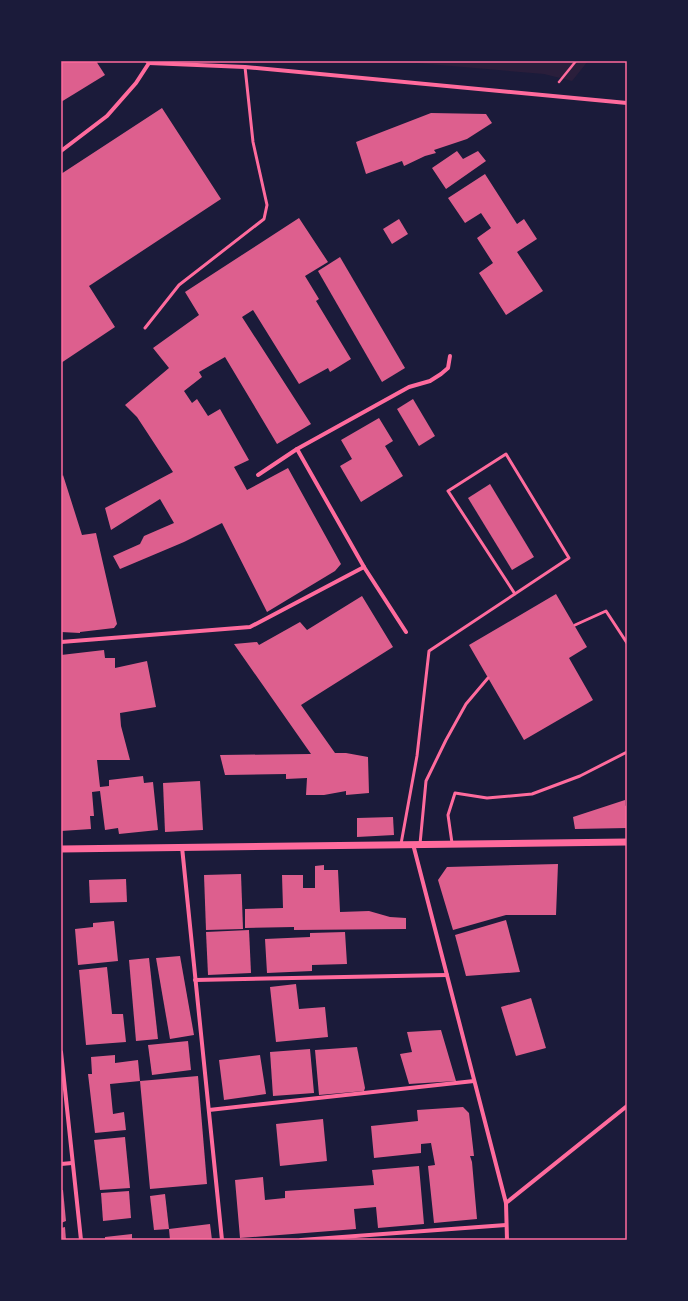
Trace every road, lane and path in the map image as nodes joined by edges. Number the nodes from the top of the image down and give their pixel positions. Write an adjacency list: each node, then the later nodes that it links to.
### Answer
1 (576, 61): 4 (path)
2 (148, 62): 3 (street); 6 (street)
3 (245, 67): 4 (street); 7 (lane)
4 (549, 95): 5 (street)
5 (627, 103)
6 (61, 151)
7 (145, 328)
8 (450, 356): 9 (street)
9 (297, 449): 10 (street); 11 (street)
10 (258, 475)
11 (364, 567): 14 (street); 15 (street)
12 (515, 594): 12 (lane); 21 (lane)
13 (575, 625): 16 (lane)
14 (406, 632)
15 (61, 642)
16 (627, 643)
17 (488, 678): 23 (lane)
18 (627, 752): 20 (lane)
19 (627, 842): 20 (street)
20 (452, 843): 23 (street)
21 (400, 844): 22 (street); 24 (street)
22 (413, 844): 23 (street); 26 (street)
23 (420, 844)
24 (182, 847): 25 (street); 27 (street)
25 (61, 849)
26 (447, 975): 27 (street); 29 (street)
27 (196, 980): 31 (street)
28 (61, 1052): 32 (street)
29 (474, 1081): 31 (street); 34 (street)
30 (627, 1106): 34 (street)
31 (209, 1110): 37 (street)
32 (72, 1163): 33 (street); 36 (street)
33 (61, 1164)
34 (506, 1203): 35 (street)
35 (506, 1225): 38 (street); 39 (street)
36 (81, 1240)
37 (222, 1240)
38 (301, 1240)
39 (506, 1240)

